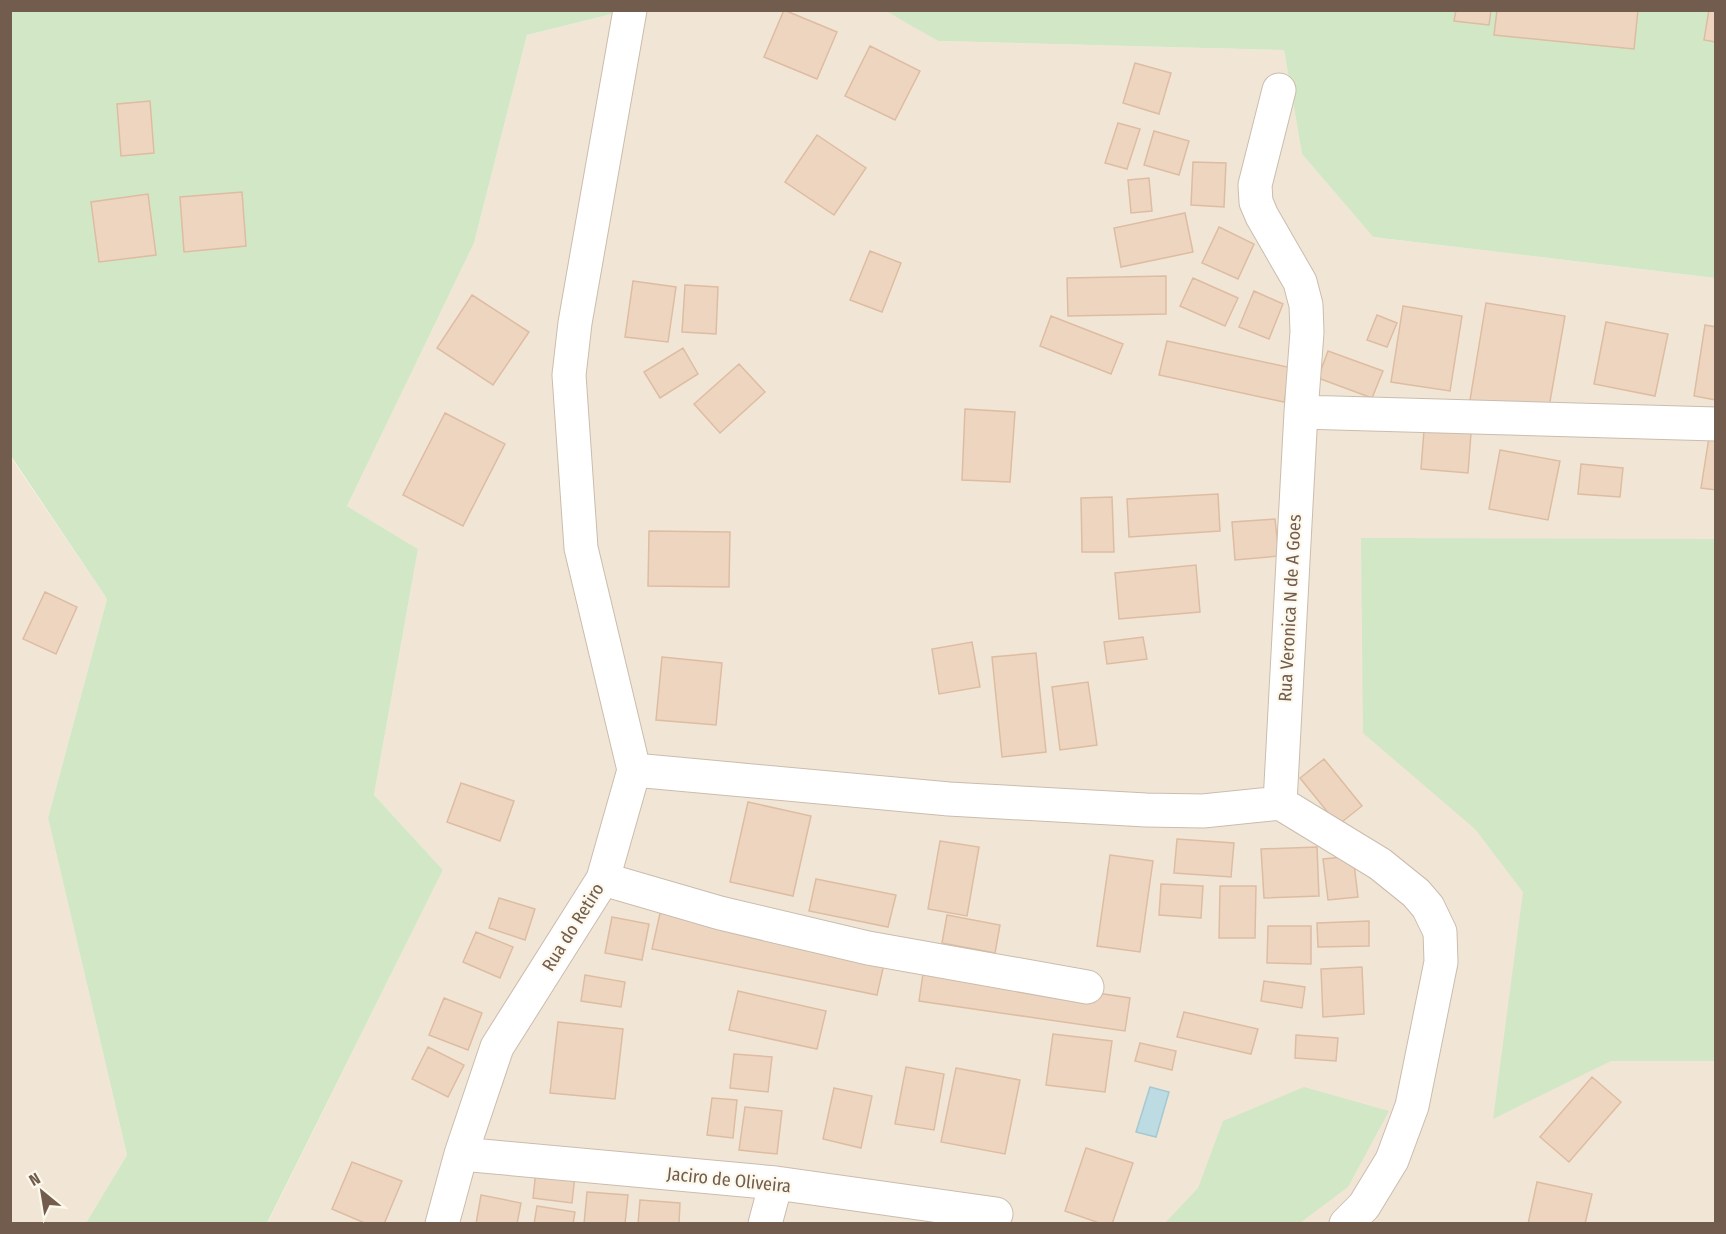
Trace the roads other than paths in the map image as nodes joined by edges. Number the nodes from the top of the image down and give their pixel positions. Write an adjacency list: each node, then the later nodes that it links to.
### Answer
1 (630, 10): 5 (street, Rua do Retiro)
2 (1279, 90): 3 (street, Rua Veronica N de A Goes)
3 (1301, 412): 4 (street); 6 (street, Rua Veronica N de A Goes)
4 (1716, 424)
5 (634, 770): 6 (street); 7 (street, Rua do Retiro)
6 (1280, 803): 14 (street)
7 (603, 879): 8 (street); 9 (street, Rua do Retiro)
8 (1087, 987)
9 (461, 1154): 10 (street, Jaciro de Oliveira); 12 (street, Rua do Retiro)
10 (776, 1184): 11 (street, Jaciro de Oliveira); 13 (street)
11 (996, 1214)
12 (442, 1224)
13 (765, 1224)
14 (1346, 1224)

